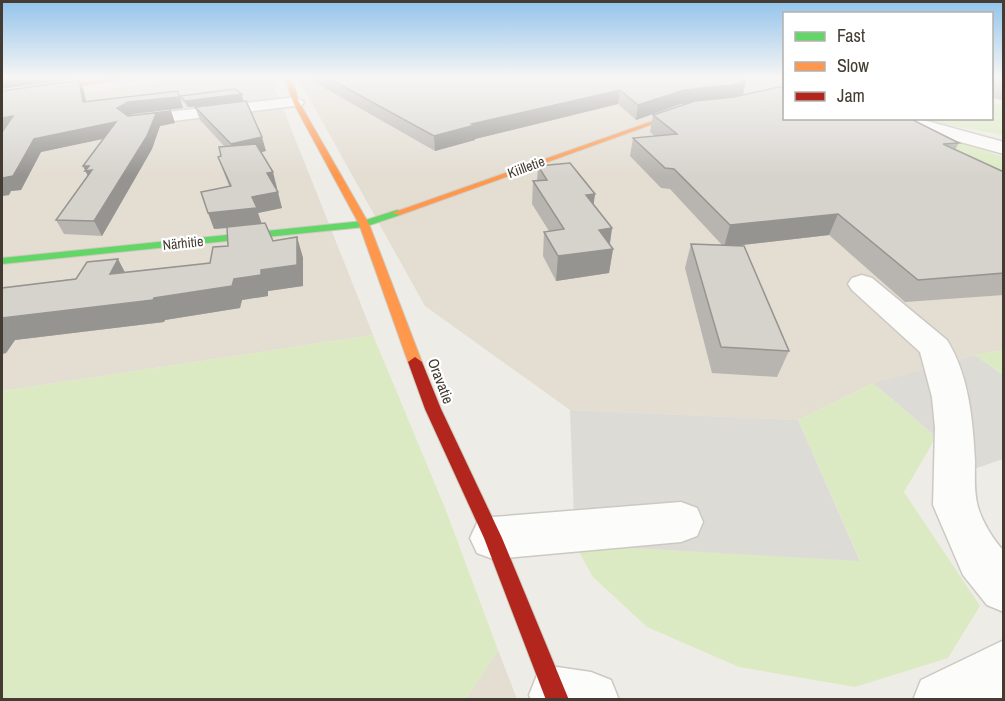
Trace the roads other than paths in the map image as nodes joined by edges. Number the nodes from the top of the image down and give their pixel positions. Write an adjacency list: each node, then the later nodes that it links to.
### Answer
1 (221, 111): 5 (street)
2 (301, 111): 9 (street, Oravatie)
3 (686, 111): 9 (street, Kiilletie)
4 (902, 120): 6 (street)
5 (133, 121)
6 (940, 130): 7 (street); 8 (street)
7 (1004, 137)
8 (1004, 148)
9 (364, 224): 10 (street, Närhitie); 13 (street, Oravatie)
10 (2, 261)
11 (862, 284): 14 (street)
12 (681, 522): 13 (street)
13 (493, 538): 16 (street, Oravatie)
14 (1004, 588)
15 (1004, 667): 17 (street)
16 (569, 698)
17 (940, 699)

